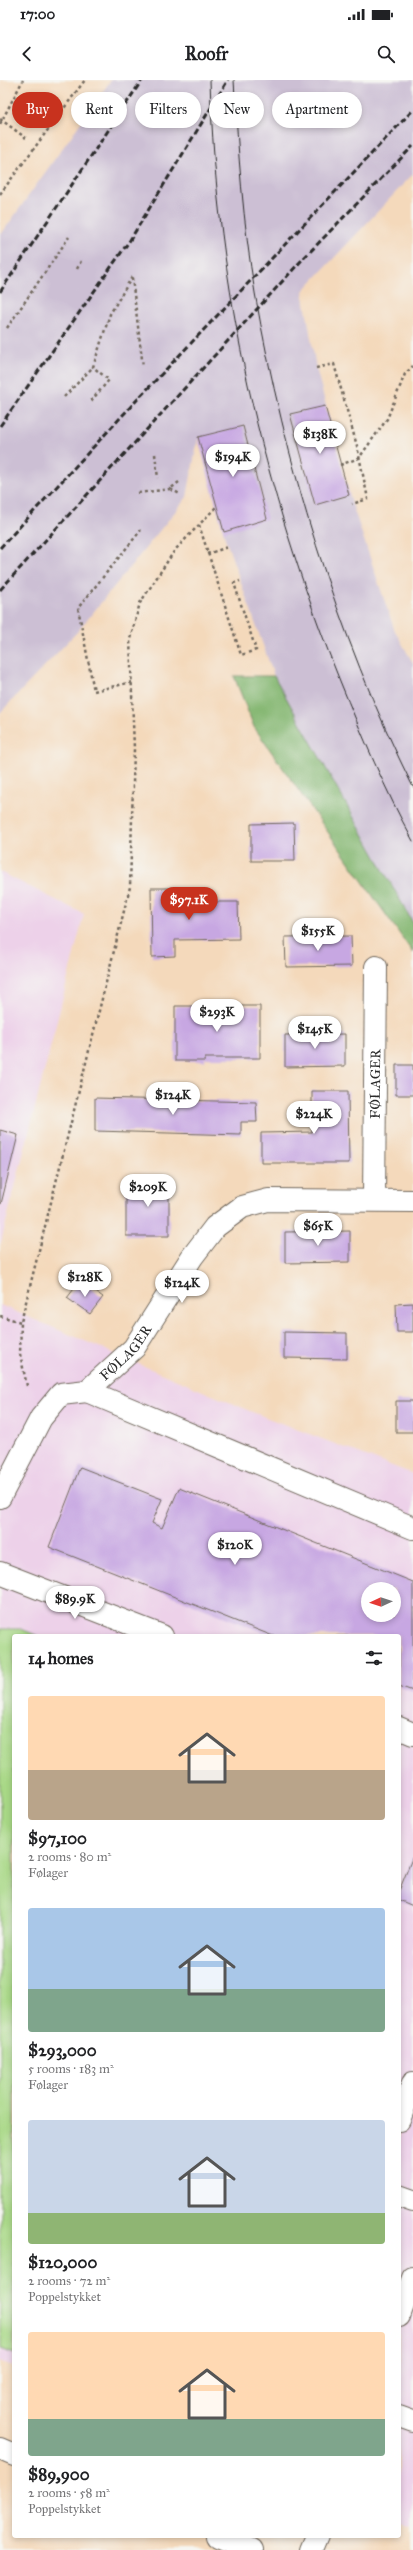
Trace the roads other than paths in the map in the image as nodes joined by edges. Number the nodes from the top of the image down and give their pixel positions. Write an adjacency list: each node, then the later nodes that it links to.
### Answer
1 (376, 967): 2 (street, FØLAGER)
2 (374, 1200): 3 (street, FØLAGER); 4 (street, FØLAGER)
3 (413, 1201)
4 (87, 1391): 5 (street, FØLAGER); 6 (street)
5 (0, 1497)
6 (413, 1528)
7 (0, 1573): 8 (street)
8 (157, 1634)
9 (401, 1729): 10 (street)
10 (413, 1734)
11 (413, 2083): 12 (street)
12 (401, 2115)
13 (401, 2197): 14 (street)
14 (413, 2201)
15 (413, 2278): 16 (street)
16 (401, 2311)
17 (401, 2417): 18 (street)
18 (413, 2421)
19 (0, 2449): 20 (street)
20 (12, 2454)
21 (222, 2538): 23 (street)
22 (316, 2538): 24 (street)
23 (252, 2550)
24 (311, 2550)

